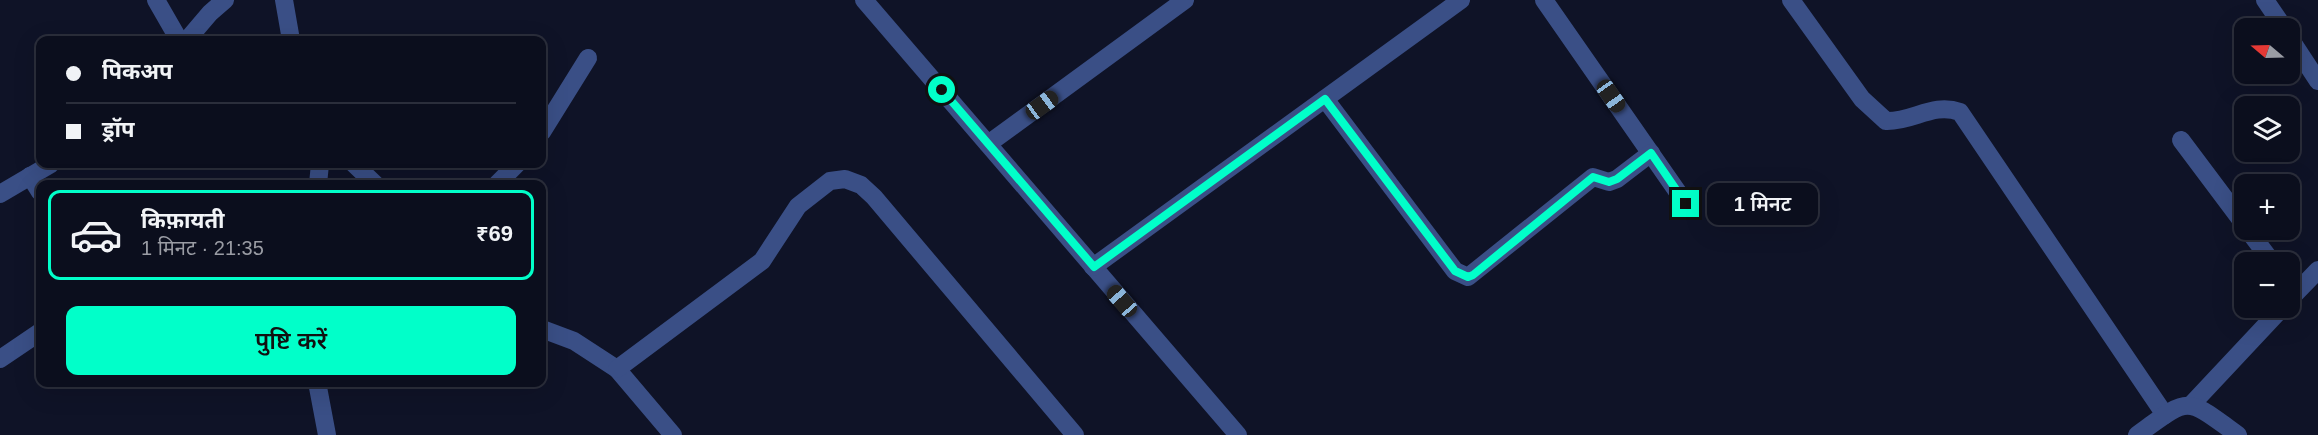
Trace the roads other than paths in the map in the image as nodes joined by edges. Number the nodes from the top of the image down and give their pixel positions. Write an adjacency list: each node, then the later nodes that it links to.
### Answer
1 (156, 0): 11 (street)
2 (225, 0): 12 (street)
3 (284, 0): 13 (street)
4 (864, 0): 20 (street)
5 (1185, 0): 20 (street)
6 (1544, 0): 21 (street)
7 (1791, 0): 42 (street)
8 (2265, 0): 10 (street)
9 (1457, 1): 17 (street)
10 (2277, 18)
11 (178, 36)
12 (190, 36)
13 (290, 36)
14 (2300, 54): 16 (street)
15 (588, 58): 18 (street)
16 (2318, 81)
17 (1325, 99): 21 (street); 32 (street)
18 (546, 126)
19 (2181, 140): 31 (street)
20 (988, 144): 32 (street)
21 (1651, 153): 30 (street)
22 (44, 168): 25 (street)
23 (358, 168): 26 (street)
24 (513, 168): 27 (street)
25 (30, 176): 28 (street); 29 (street)
26 (371, 180)
27 (501, 180)
28 (36, 186)
29 (0, 194)
30 (1686, 204)
31 (2234, 211)
32 (1094, 267): 46 (street)
33 (2318, 270): 34 (street)
34 (2300, 285)
35 (2273, 318): 41 (street)
36 (546, 330): 39 (street)
37 (36, 335): 38 (street)
38 (0, 359)
39 (617, 369): 44 (street); 45 (street)
40 (317, 387): 43 (street)
41 (2191, 405): 42 (street); 48 (street)
42 (2165, 415): 47 (street)
43 (327, 435)
44 (673, 435)
45 (1075, 435)
46 (1238, 435)
47 (2137, 435)
48 (2238, 435)

